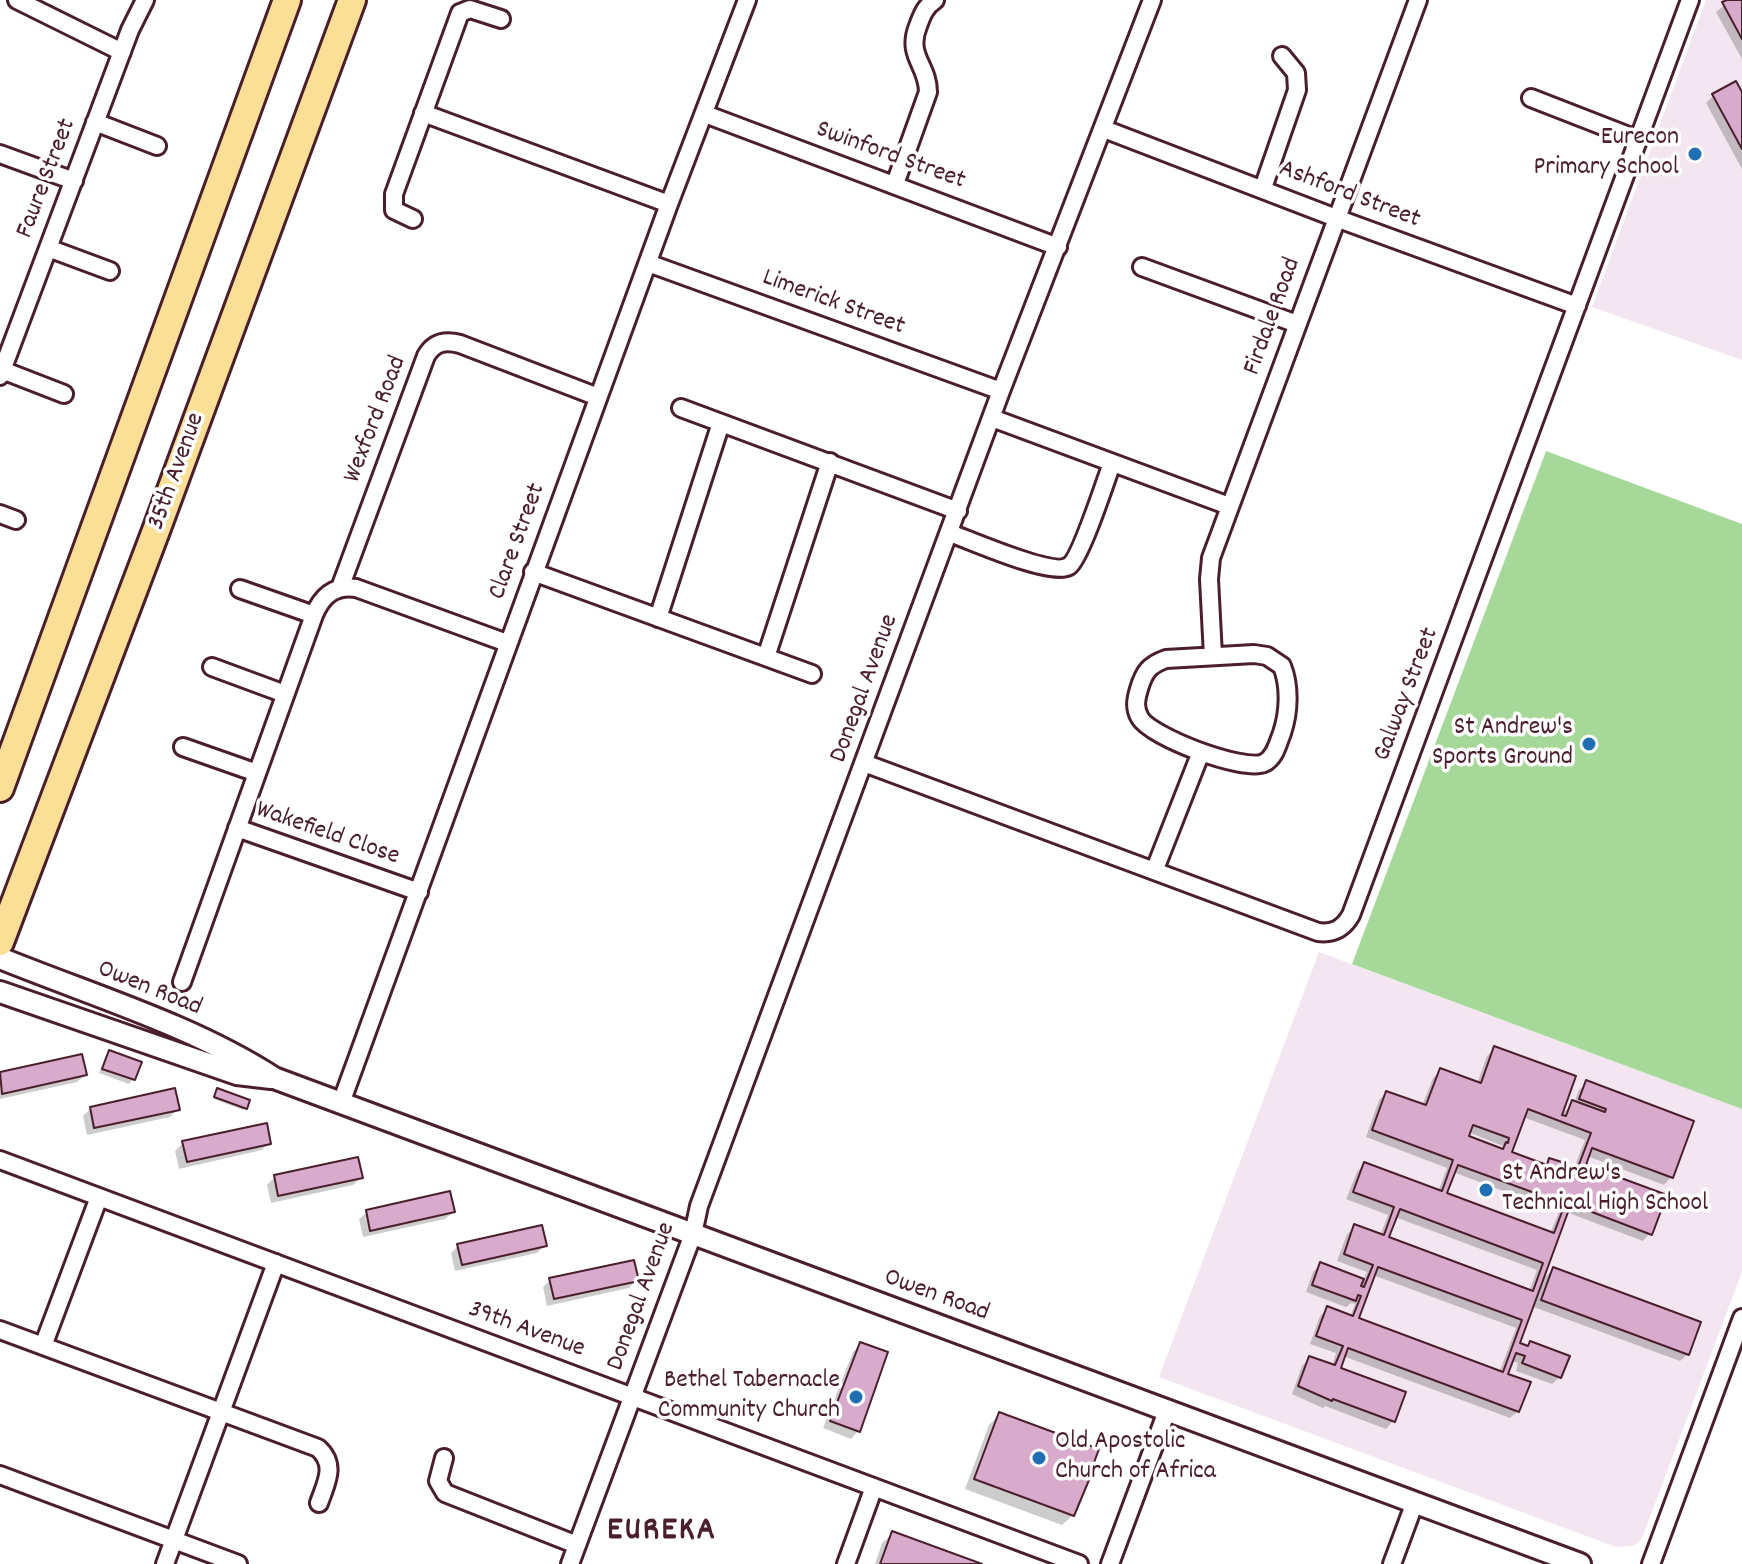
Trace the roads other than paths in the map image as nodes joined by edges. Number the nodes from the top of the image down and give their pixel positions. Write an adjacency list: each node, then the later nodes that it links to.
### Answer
1 (17, 0): 11 (street)
2 (145, 0): 11 (street, Faure Street)
3 (287, 0): 63 (main road)
4 (352, 0): 67 (main road, 35th Avenue)
5 (746, 0): 15 (street, Clare Street)
6 (935, 0): 22 (street)
7 (1152, 0): 17 (street, Donegal Avenue)
8 (1418, 0): 25 (street, Firdale Road)
9 (1690, 0): 18 (street, Galway Street)
10 (501, 19): 14 (street)
11 (122, 52): 16 (street, Faure Street)
12 (1282, 56): 23 (street)
13 (1531, 98): 18 (street)
14 (423, 113): 24 (street); 26 (street)
15 (705, 114): 22 (street, Swinford Street); 24 (street, Clare Street)
16 (95, 122): 19 (street); 21 (street, Faure Street)
17 (1104, 129): 23 (street, Ashford Street); 27 (street, Donegal Avenue)
18 (1639, 140): 32 (street, Galway Street)
19 (157, 146)
20 (0, 154): 21 (street)
21 (74, 181): 28 (street, Faure Street)
22 (895, 184): 27 (street, Swinford Street)
23 (1263, 188): 25 (street, Ashford Street)
24 (669, 204): 29 (street, Clare Street)
25 (1336, 218): 32 (street, Ashford Street); 33 (street, Firdale Road)
26 (413, 219)
27 (1058, 247): 35 (street, Donegal Avenue)
28 (48, 248): 31 (street); 34 (street, Faure Street)
29 (648, 263): 35 (street, Limerick Street); 37 (street, Clare Street)
30 (1142, 267): 33 (street)
31 (110, 271)
32 (1577, 306): 65 (street, Galway Street)
33 (1297, 324): 43 (street, Firdale Road)
34 (1, 373): 36 (street)
35 (1001, 391): 39 (street, Donegal Avenue)
36 (64, 394)
37 (598, 397): 48 (street, Clare Street); 49 (street, Wexford Road)
38 (681, 408): 40 (street)
39 (992, 418): 42 (street); 44 (street, Donegal Avenue)
40 (721, 423): 41 (street); 52 (street)
41 (830, 462): 44 (street); 55 (street)
42 (1112, 463): 43 (street); 47 (street)
43 (1229, 506): 54 (street, Firdale Road)
44 (958, 511): 47 (street, Donegal Avenue)
45 (0, 514): 46 (street)
46 (16, 520)
47 (950, 533): 61 (street, Donegal Avenue)
48 (533, 572): 52 (street); 53 (street, Clare Street)
49 (340, 588): 51 (street); 53 (street)
50 (240, 589): 51 (street)
51 (314, 615): 58 (street)
52 (658, 618): 55 (street)
53 (507, 643): 66 (street, Clare Street)
54 (1213, 656): 60 (street); 60 (street)
55 (766, 657): 57 (street)
56 (212, 667): 58 (street)
57 (812, 674)
58 (285, 694): 62 (street)
59 (183, 747): 62 (street)
60 (1201, 752): 65 (street)
61 (864, 763): 65 (street, Galway Street); 75 (street, Donegal Avenue)
62 (257, 773): 64 (street)
63 (0, 788)
64 (237, 828): 66 (street, Wakefield Close); 69 (street, Wakefield Close)
65 (1155, 869)
66 (419, 892): 72 (street, Clare Street)
67 (0, 942)
68 (0, 958): 71 (street, Owen Road)
69 (182, 982)
70 (0, 992): 71 (street, Owen Road)
71 (274, 1078): 72 (street, Owen Road)
72 (341, 1103): 75 (street, Owen Road)
73 (0, 1160): 74 (street, 39th Avenue)
74 (99, 1197): 76 (street, 39th Avenue); 79 (street)
75 (693, 1234): 80 (street, Donegal Avenue); 81 (street, Owen Road)
76 (276, 1263): 80 (street, 39th Avenue); 82 (street)
77 (1742, 1318): 98 (street)
78 (0, 1330): 79 (street)
79 (43, 1346): 82 (street)
80 (632, 1397): 85 (street, 39th Avenue); 89 (street, Donegal Avenue)
81 (1167, 1411): 86 (street, Owen Road); 95 (street)
82 (221, 1412): 87 (street); 88 (street)
83 (444, 1458): 89 (street)
84 (0, 1475): 88 (street)
85 (874, 1487): 93 (street); 94 (street, 39th Avenue)
86 (1415, 1502): 96 (street); 97 (street, Owen Road)
87 (319, 1503)
88 (174, 1540): 90 (street); 91 (street)
89 (577, 1545): 92 (street, Donegal Avenue)
90 (165, 1564)
91 (238, 1564)
92 (570, 1564)
93 (846, 1564)
94 (1079, 1564)
95 (1110, 1564)
96 (1392, 1564)
97 (1580, 1564)
98 (1651, 1564)

